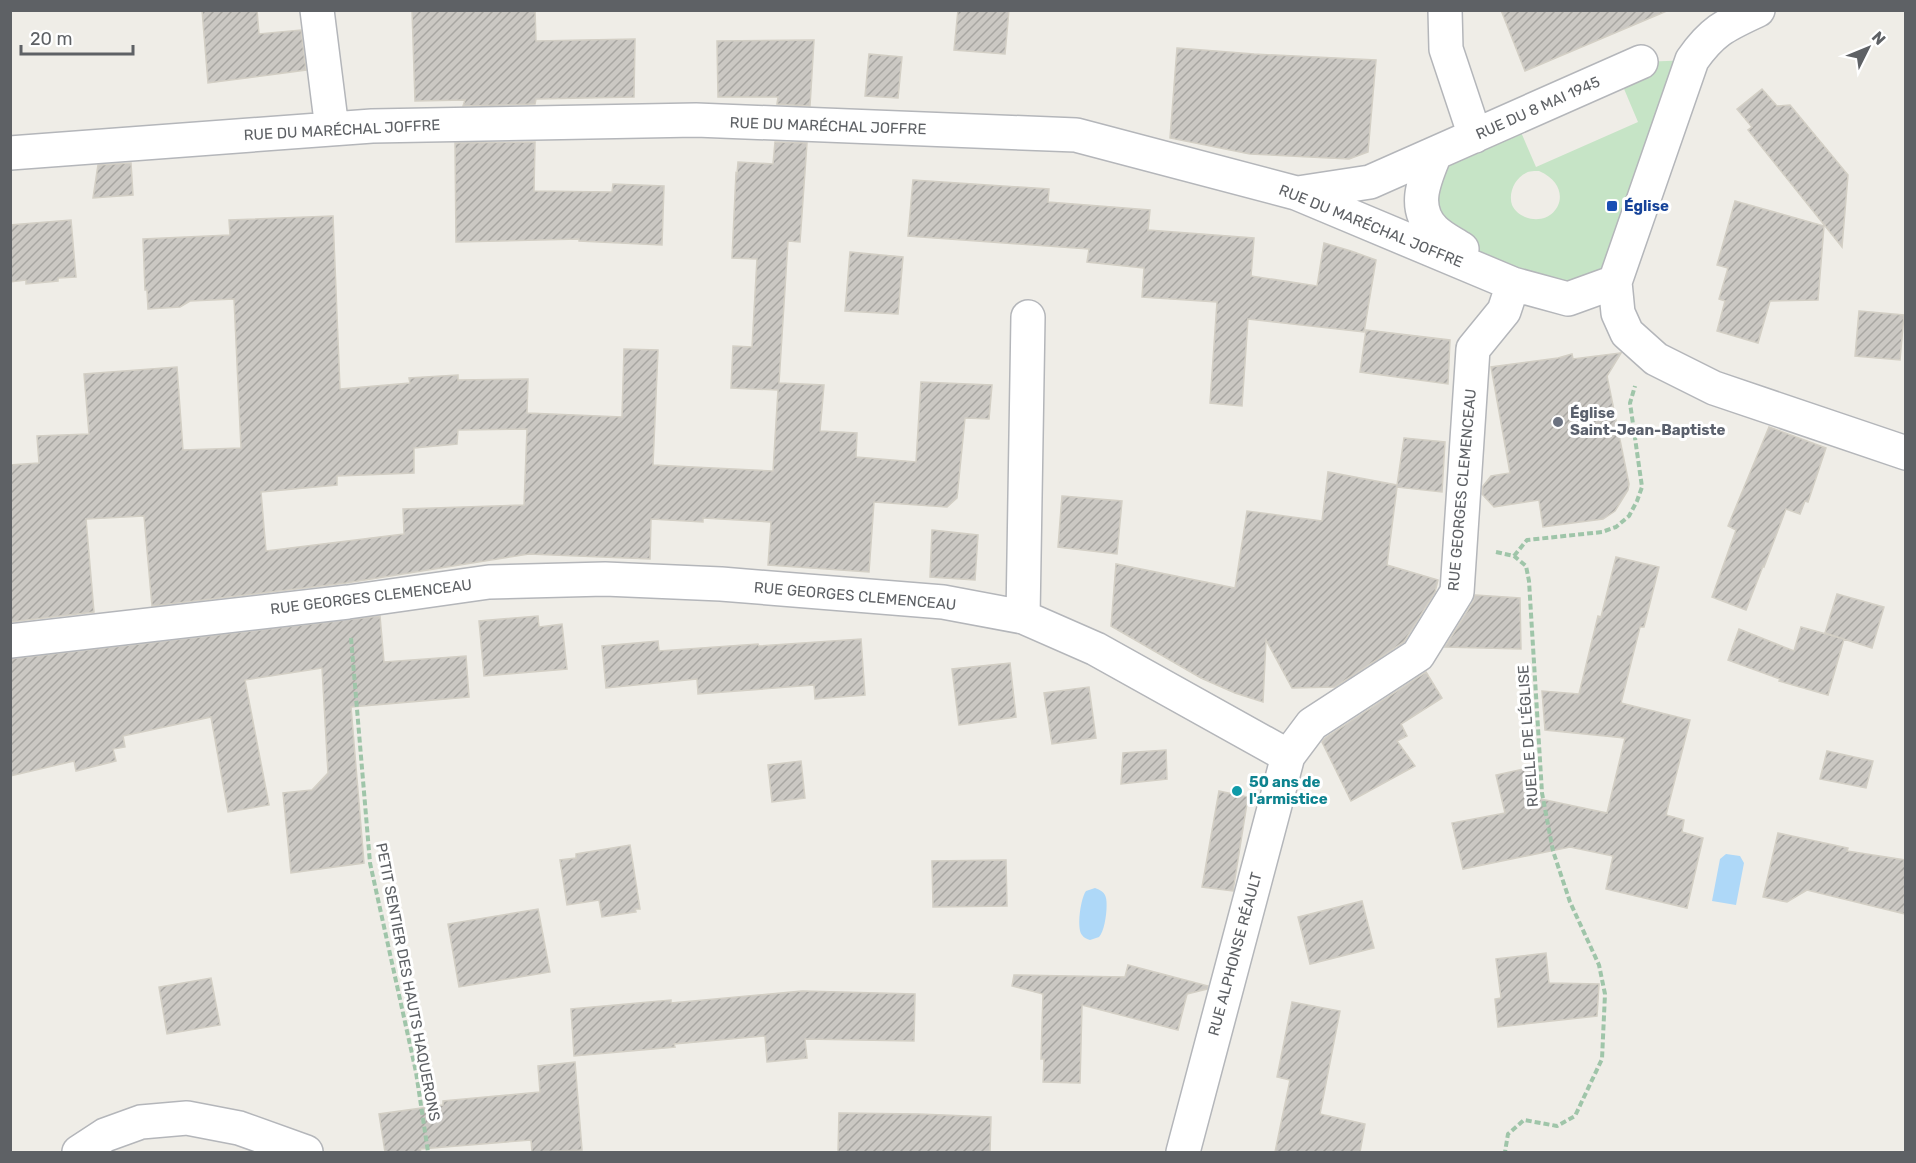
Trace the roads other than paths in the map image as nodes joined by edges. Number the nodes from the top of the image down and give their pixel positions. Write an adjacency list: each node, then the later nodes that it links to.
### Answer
1 (317, 10): 5 (street)
2 (1445, 10): 6 (street)
3 (1758, 10): 10 (street)
4 (1641, 62): 6 (street, RUE DU 8 MAI 1945)
5 (332, 129): 7 (street, RUE DU MARÉCHAL JOFFRE); 9 (street, RUE DU MARÉCHAL JOFFRE)
6 (1475, 136): 8 (street, RUE DU 8 MAI 1945)
7 (10, 153)
8 (1435, 154): 9 (street, RUE DU 8 MAI 1945); 11 (street)
9 (1296, 193): 11 (street, RUE DU MARÉCHAL JOFFRE)
10 (1615, 282): 11 (street, RUE DU MARÉCHAL JOFFRE); 13 (street)
11 (1513, 284): 16 (street, RUE GEORGES CLEMENCEAU)
12 (1028, 317): 14 (street)
13 (1905, 453)
14 (1023, 617): 15 (street, RUE GEORGES CLEMENCEAU); 16 (street, RUE GEORGES CLEMENCEAU)
15 (10, 641)
16 (1288, 756): 19 (street, RUE ALPHONSE RÉAULT)
17 (79, 1152): 18 (street)
18 (306, 1152)
19 (1183, 1152)

